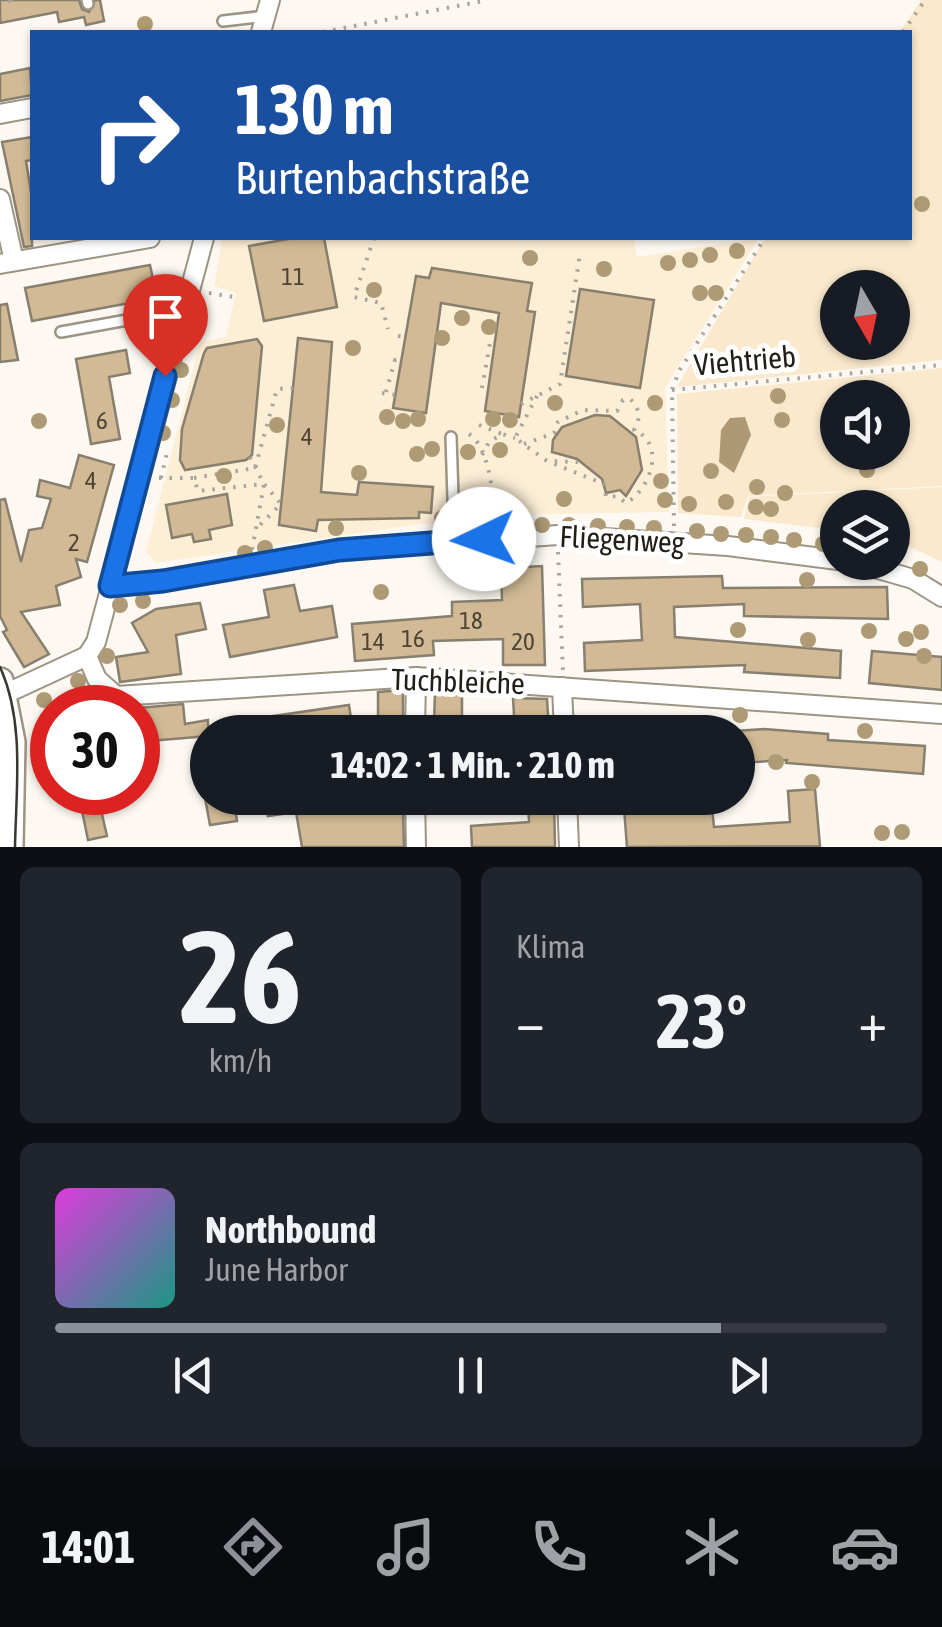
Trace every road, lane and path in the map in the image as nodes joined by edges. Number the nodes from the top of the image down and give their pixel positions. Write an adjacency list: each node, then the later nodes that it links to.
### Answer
1 (488, 0): 5 (path)
2 (925, 0): 6 (path)
3 (266, 16): 4 (lane)
4 (222, 21)
5 (333, 30)
6 (904, 30)
7 (30, 108): 8 (street)
8 (0, 114)
9 (0, 199): 15 (street)
10 (138, 240): 15 (street)
11 (203, 240): 18 (street)
12 (373, 240): 19 (path)
13 (764, 240): 26 (path)
14 (580, 254): 28 (path)
15 (7, 262)
16 (201, 292): 17 (path)
17 (234, 298)
18 (182, 310): 20 (lane); 56 (street)
19 (388, 330)
20 (61, 332)
21 (495, 342): 25 (path)
22 (400, 363): 27 (path)
23 (942, 365): 26 (path, Viehtrieb)
24 (293, 388): 42 (path)
25 (482, 388)
26 (672, 390): 52 (path)
27 (395, 394)
28 (537, 396): 29 (path); 34 (path)
29 (521, 404)
30 (479, 425): 32 (path)
31 (469, 434): 38 (path)
32 (502, 434): 34 (path); 38 (path)
33 (451, 437): 50 (lane)
34 (516, 438): 36 (path)
35 (648, 441): 36 (path); 37 (path); 47 (path)
36 (524, 444): 40 (path)
37 (639, 444)
38 (482, 455): 48 (path)
39 (250, 457): 42 (path)
40 (548, 461): 41 (path); 47 (path)
41 (578, 462)
42 (255, 468): 44 (path); 46 (path)
43 (166, 477): 44 (path)
44 (194, 478): 46 (path)
45 (638, 481): 47 (path)
46 (264, 484): 49 (path); 49 (path)
47 (646, 486)
48 (497, 518)
49 (257, 528): 53 (path)
50 (454, 528)
51 (558, 535): 52 (street, Fliegenweg); 56 (street, Fliegenweg); 61 (path)
52 (674, 541): 54 (street, Fliegenweg)
53 (251, 555)
54 (820, 558)
55 (910, 578): 57 (street)
56 (110, 586): 58 (street)
57 (942, 597)
58 (87, 656): 59 (street, Tuchbleiche); 60 (street)
59 (416, 677): 61 (street, Tuchbleiche); 63 (street)
60 (2, 687): 67 (street)
61 (562, 687): 62 (street, Tuchbleiche); 64 (street)
62 (942, 714)
63 (415, 715)
64 (563, 715)
65 (415, 815): 68 (street)
66 (567, 815): 69 (street)
67 (10, 847)
68 (416, 847)
69 (568, 847)

